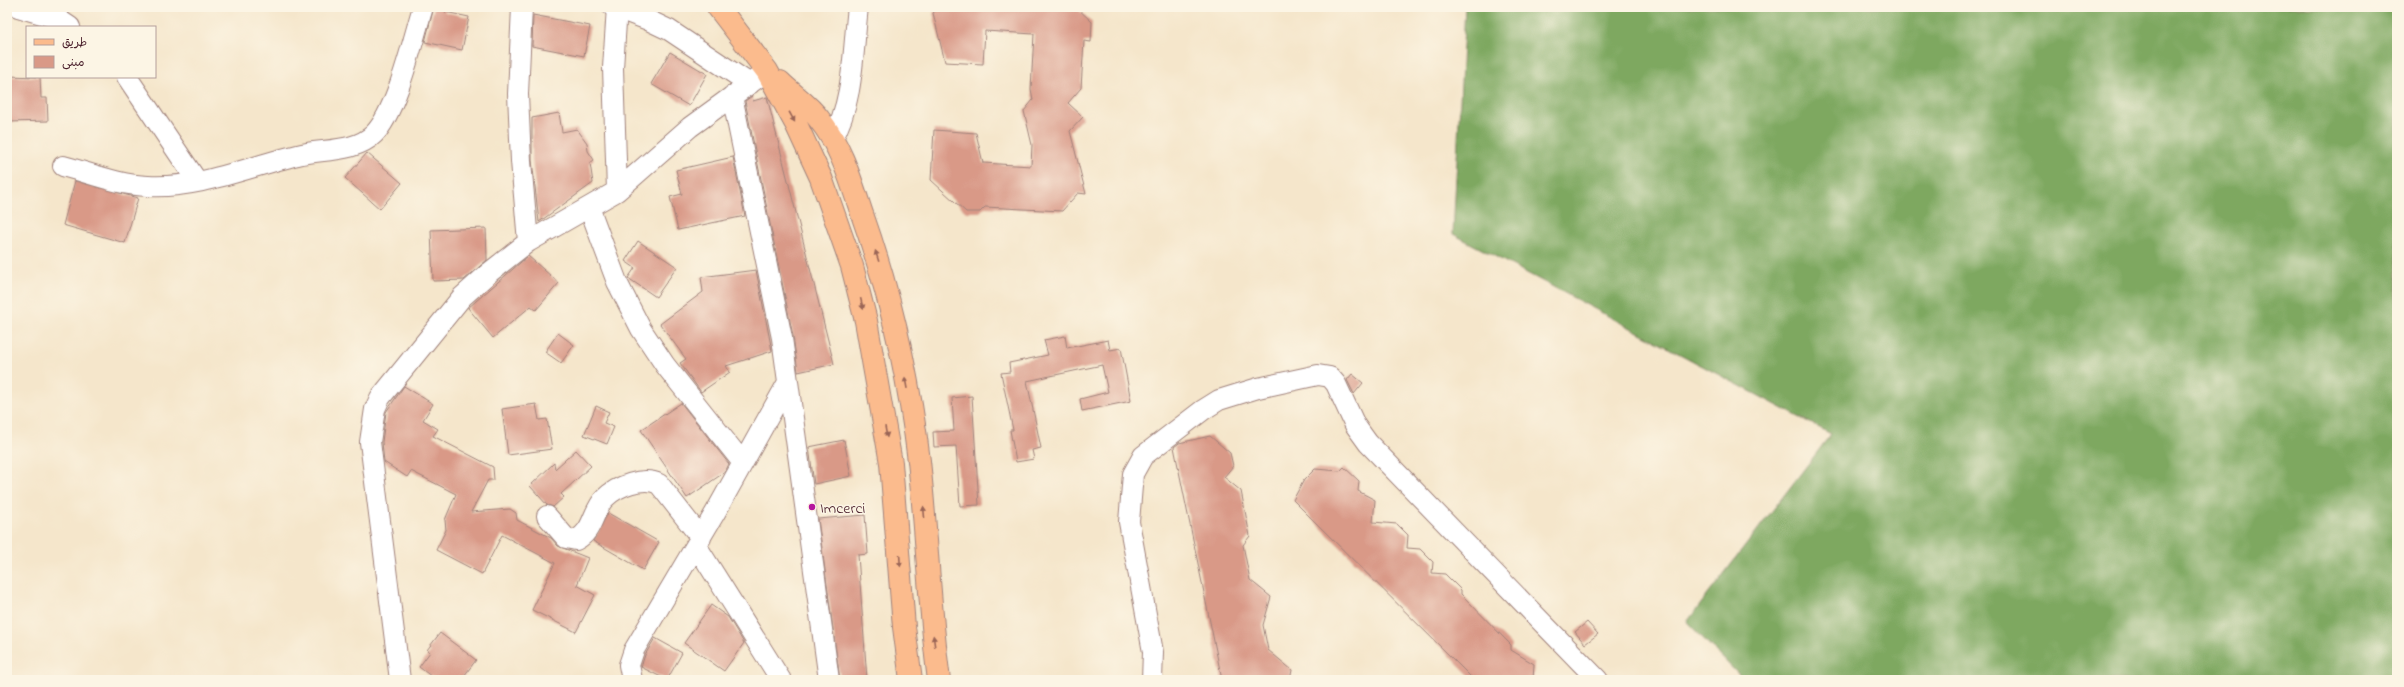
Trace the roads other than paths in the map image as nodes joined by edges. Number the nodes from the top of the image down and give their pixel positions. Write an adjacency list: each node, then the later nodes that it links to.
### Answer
1 (18, 7): 7 (street)
2 (423, 7): 13 (street)
3 (522, 7): 16 (street)
4 (718, 7): 8 (main road)
5 (858, 7): 11 (street)
6 (616, 8): 8 (street); 14 (street)
7 (68, 26)
8 (758, 77): 10 (street); 11 (main road); 25 (main road, one-way to 25)
9 (128, 78): 13 (street)
10 (732, 96): 14 (street); 17 (street)
11 (832, 139): 26 (main road, one-way to 11)
12 (63, 166): 13 (street)
13 (197, 181)
14 (616, 191): 15 (street)
15 (589, 207): 16 (street); 18 (street)
16 (528, 242): 21 (street)
17 (788, 382): 18 (street); 24 (street)
18 (743, 463): 20 (street)
19 (547, 516): 20 (street)
20 (699, 542): 22 (street); 23 (street)
21 (400, 680)
22 (632, 680)
23 (781, 680)
24 (829, 680)
25 (911, 680)
26 (939, 680)
27 (1152, 680): 28 (street)
28 (1598, 680)

